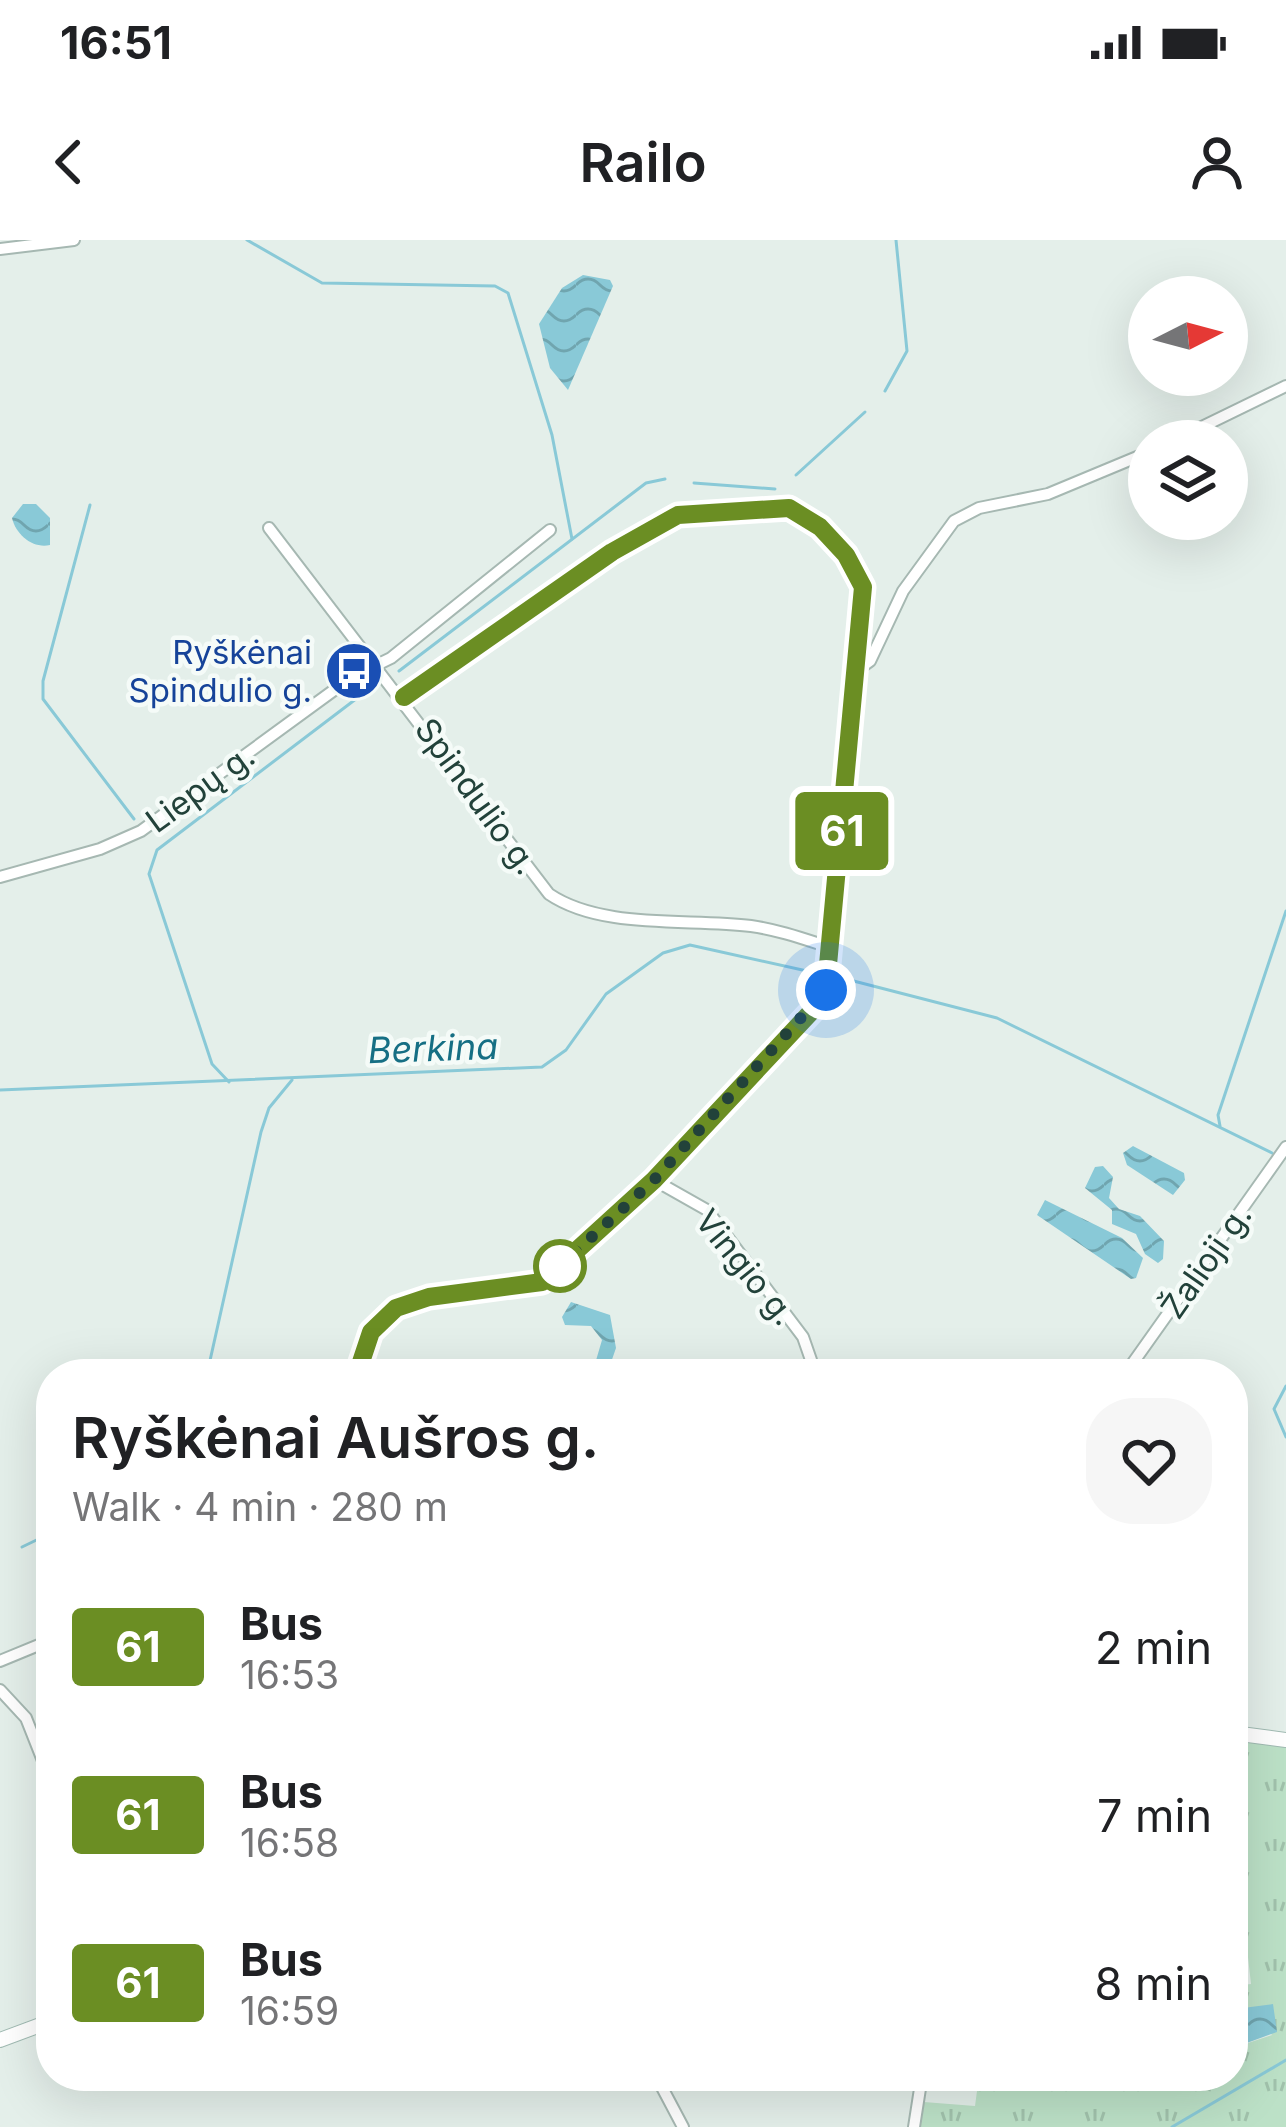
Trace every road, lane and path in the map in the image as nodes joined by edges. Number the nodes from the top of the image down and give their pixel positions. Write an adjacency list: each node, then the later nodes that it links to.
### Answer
1 (74, 240): 2 (street)
2 (0, 249)
3 (1286, 386): 4 (street)
4 (1216, 420)
5 (1128, 461): 9 (street)
6 (269, 528): 8 (street, Spindulio g.)
7 (550, 530): 8 (street, Liepų g.)
8 (379, 666): 10 (street, Spindulio g.); 11 (street, Liepų g.)
9 (856, 671): 10 (street); 12 (street)
10 (404, 697): 12 (street, Spindulio g.)
11 (0, 877)
12 (832, 948): 14 (street)
13 (1286, 1147): 17 (street, Žalioji g.)
14 (654, 1180): 15 (street); 16 (street, Vingio g.)
15 (362, 1359)
16 (811, 1359)
17 (1136, 1359)
18 (36, 1646): 19 (street)
19 (0, 1661)
20 (0, 1690): 23 (street)
21 (1248, 1735): 22 (main road)
22 (1286, 1740)
23 (36, 1743)
24 (36, 2027): 25 (main road)
25 (0, 2040)
26 (664, 2091): 28 (street)
27 (920, 2091): 29 (street)
28 (683, 2127)
29 (914, 2127)

